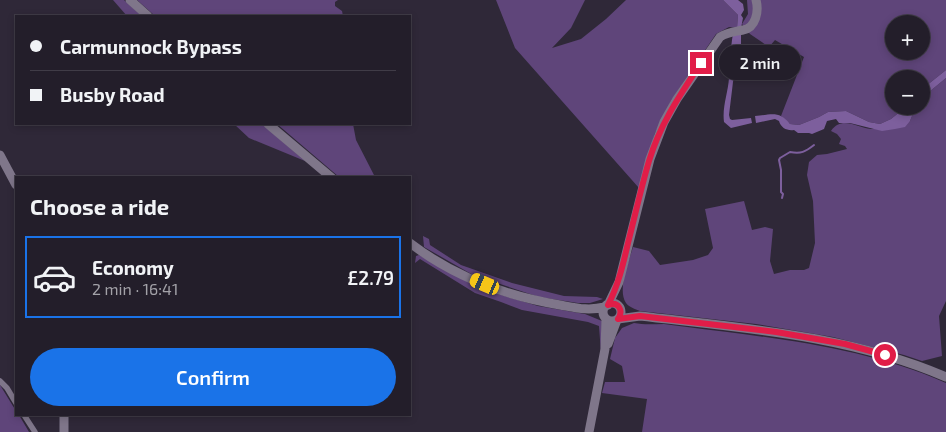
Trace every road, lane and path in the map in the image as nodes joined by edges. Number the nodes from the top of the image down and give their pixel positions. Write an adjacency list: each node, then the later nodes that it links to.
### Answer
1 (130, 0): 3 (main road)
2 (756, 0): 9 (main road)
3 (147, 15)
4 (269, 125): 6 (main road)
5 (0, 155): 7 (main road)
6 (330, 176)
7 (15, 183)
8 (411, 243): 12 (main road)
9 (619, 282): 10 (main road); 11 (main road)
10 (606, 306): 11 (main road); 12 (main road); 14 (main road)
11 (620, 308): 13 (main road); 15 (main road)
12 (590, 310): 14 (main road)
13 (640, 316): 15 (main road); 17 (main road)
14 (606, 318): 15 (main road); 16 (main road)
15 (618, 319): 16 (main road)
16 (606, 349): 24 (main road)
17 (946, 377)
18 (0, 381): 19 (street)
19 (15, 401)
20 (25, 416): 22 (street)
21 (64, 416): 23 (main road)
22 (34, 432)
23 (64, 432)
24 (589, 432)

